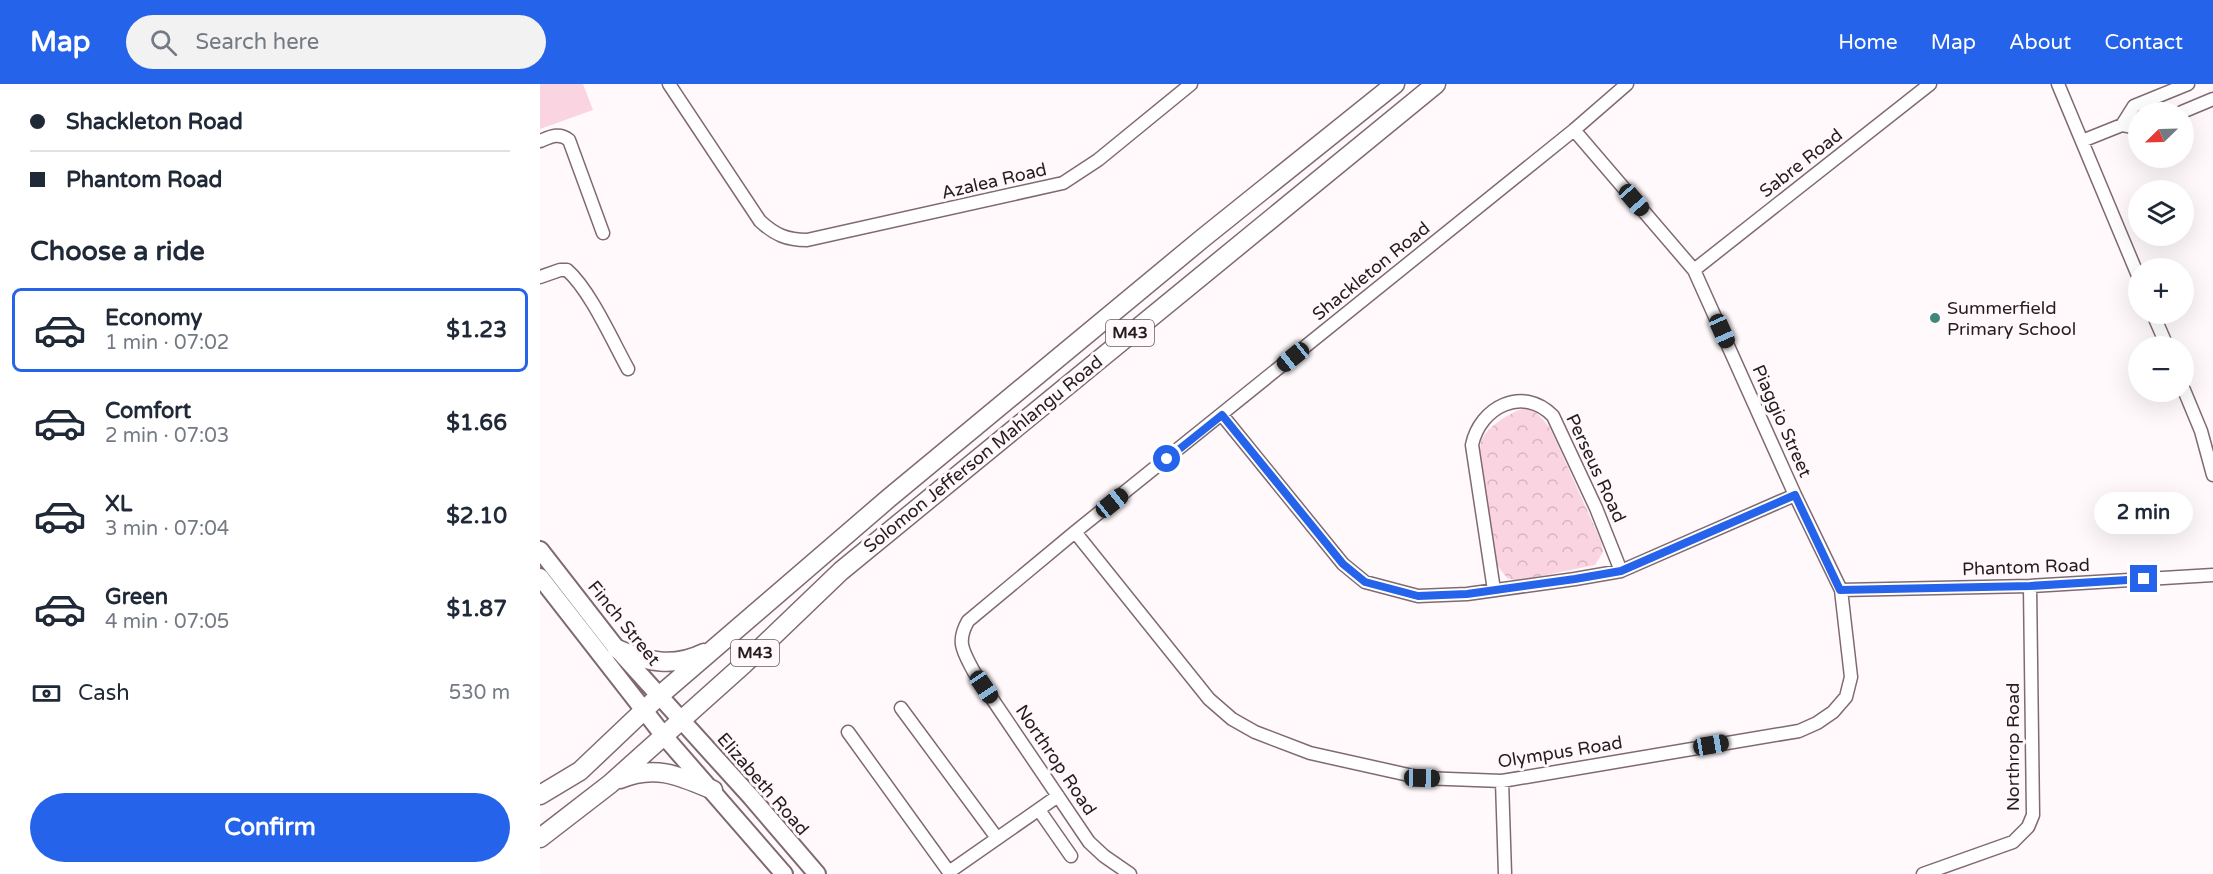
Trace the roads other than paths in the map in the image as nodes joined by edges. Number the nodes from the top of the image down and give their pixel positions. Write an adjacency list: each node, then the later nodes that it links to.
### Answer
1 (669, 84): 2 (street, Azalea Road)
2 (1191, 84)
3 (1395, 84): 35 (main road, Solomon Jefferson Mahlangu Road / M43)
4 (1436, 84): 39 (main road, Solomon Jefferson Mahlangu Road / M43)
5 (1627, 84): 13 (street, Shackleton Road)
6 (1930, 84): 18 (street, Sabre Road)
7 (2058, 84): 15 (street)
8 (2188, 84): 11 (street)
9 (2213, 99): 10 (street)
10 (2194, 107)
11 (2122, 125): 12 (street); 15 (street)
12 (2128, 126)
13 (1574, 130): 18 (street, Piaggio Street); 22 (street, Shackleton Road)
14 (540, 141): 16 (street)
15 (2082, 141): 17 (street)
16 (603, 233)
17 (2131, 258)
18 (1695, 270): 24 (street, Piaggio Street)
19 (540, 277): 20 (street)
20 (628, 369)
21 (2189, 402): 23 (street)
22 (1222, 415): 25 (street, Shackleton Road); 31 (street)
23 (2213, 475)
24 (1795, 495): 27 (street); 32 (street, Piaggio Street)
25 (1075, 532): 33 (street, Shackleton Road); 42 (street, Olympus Road)
26 (540, 550): 34 (street, Finch Street)
27 (1621, 571): 31 (street); 31 (street, Perseus Road)
28 (2213, 575): 30 (street, Phantom Road)
29 (541, 579): 38 (street, Finch Street)
30 (2030, 586): 32 (street, Phantom Road); 56 (street, Northrop Road)
31 (1494, 590)
32 (1840, 590): 42 (street, Olympus Road)
33 (968, 621): 46 (street, Northrop Road)
34 (617, 649): 35 (main road); 36 (street, Finch Street)
35 (711, 650): 36 (main road, Solomon Jefferson Mahlangu Road / M43)
36 (659, 696): 38 (main road, Solomon Jefferson Mahlangu Road / M43); 39 (street, Finch Street)
37 (901, 708): 49 (street)
38 (645, 711): 41 (street, Finch Street); 45 (main road, Solomon Jefferson Mahlangu Road / M43)
39 (680, 720): 41 (main road, Solomon Jefferson Mahlangu Road / M43); 53 (street, Elizabeth Road)
40 (848, 732): 51 (street)
41 (664, 736): 43 (main road, Solomon Jefferson Mahlangu Road / M43); 44 (street)
42 (1502, 781): 55 (street)
43 (610, 784): 44 (main road); 48 (main road, Solomon Jefferson Mahlangu Road / M43)
44 (712, 790): 52 (street)
45 (540, 795)
46 (1058, 796): 47 (street); 54 (street, Northrop Road)
47 (1039, 810): 49 (street); 50 (street)
48 (540, 838)
49 (997, 838): 51 (street)
50 (1071, 856)
51 (950, 873)
52 (784, 874)
53 (817, 874)
54 (1130, 874)
55 (1505, 874)
56 (1923, 874)

